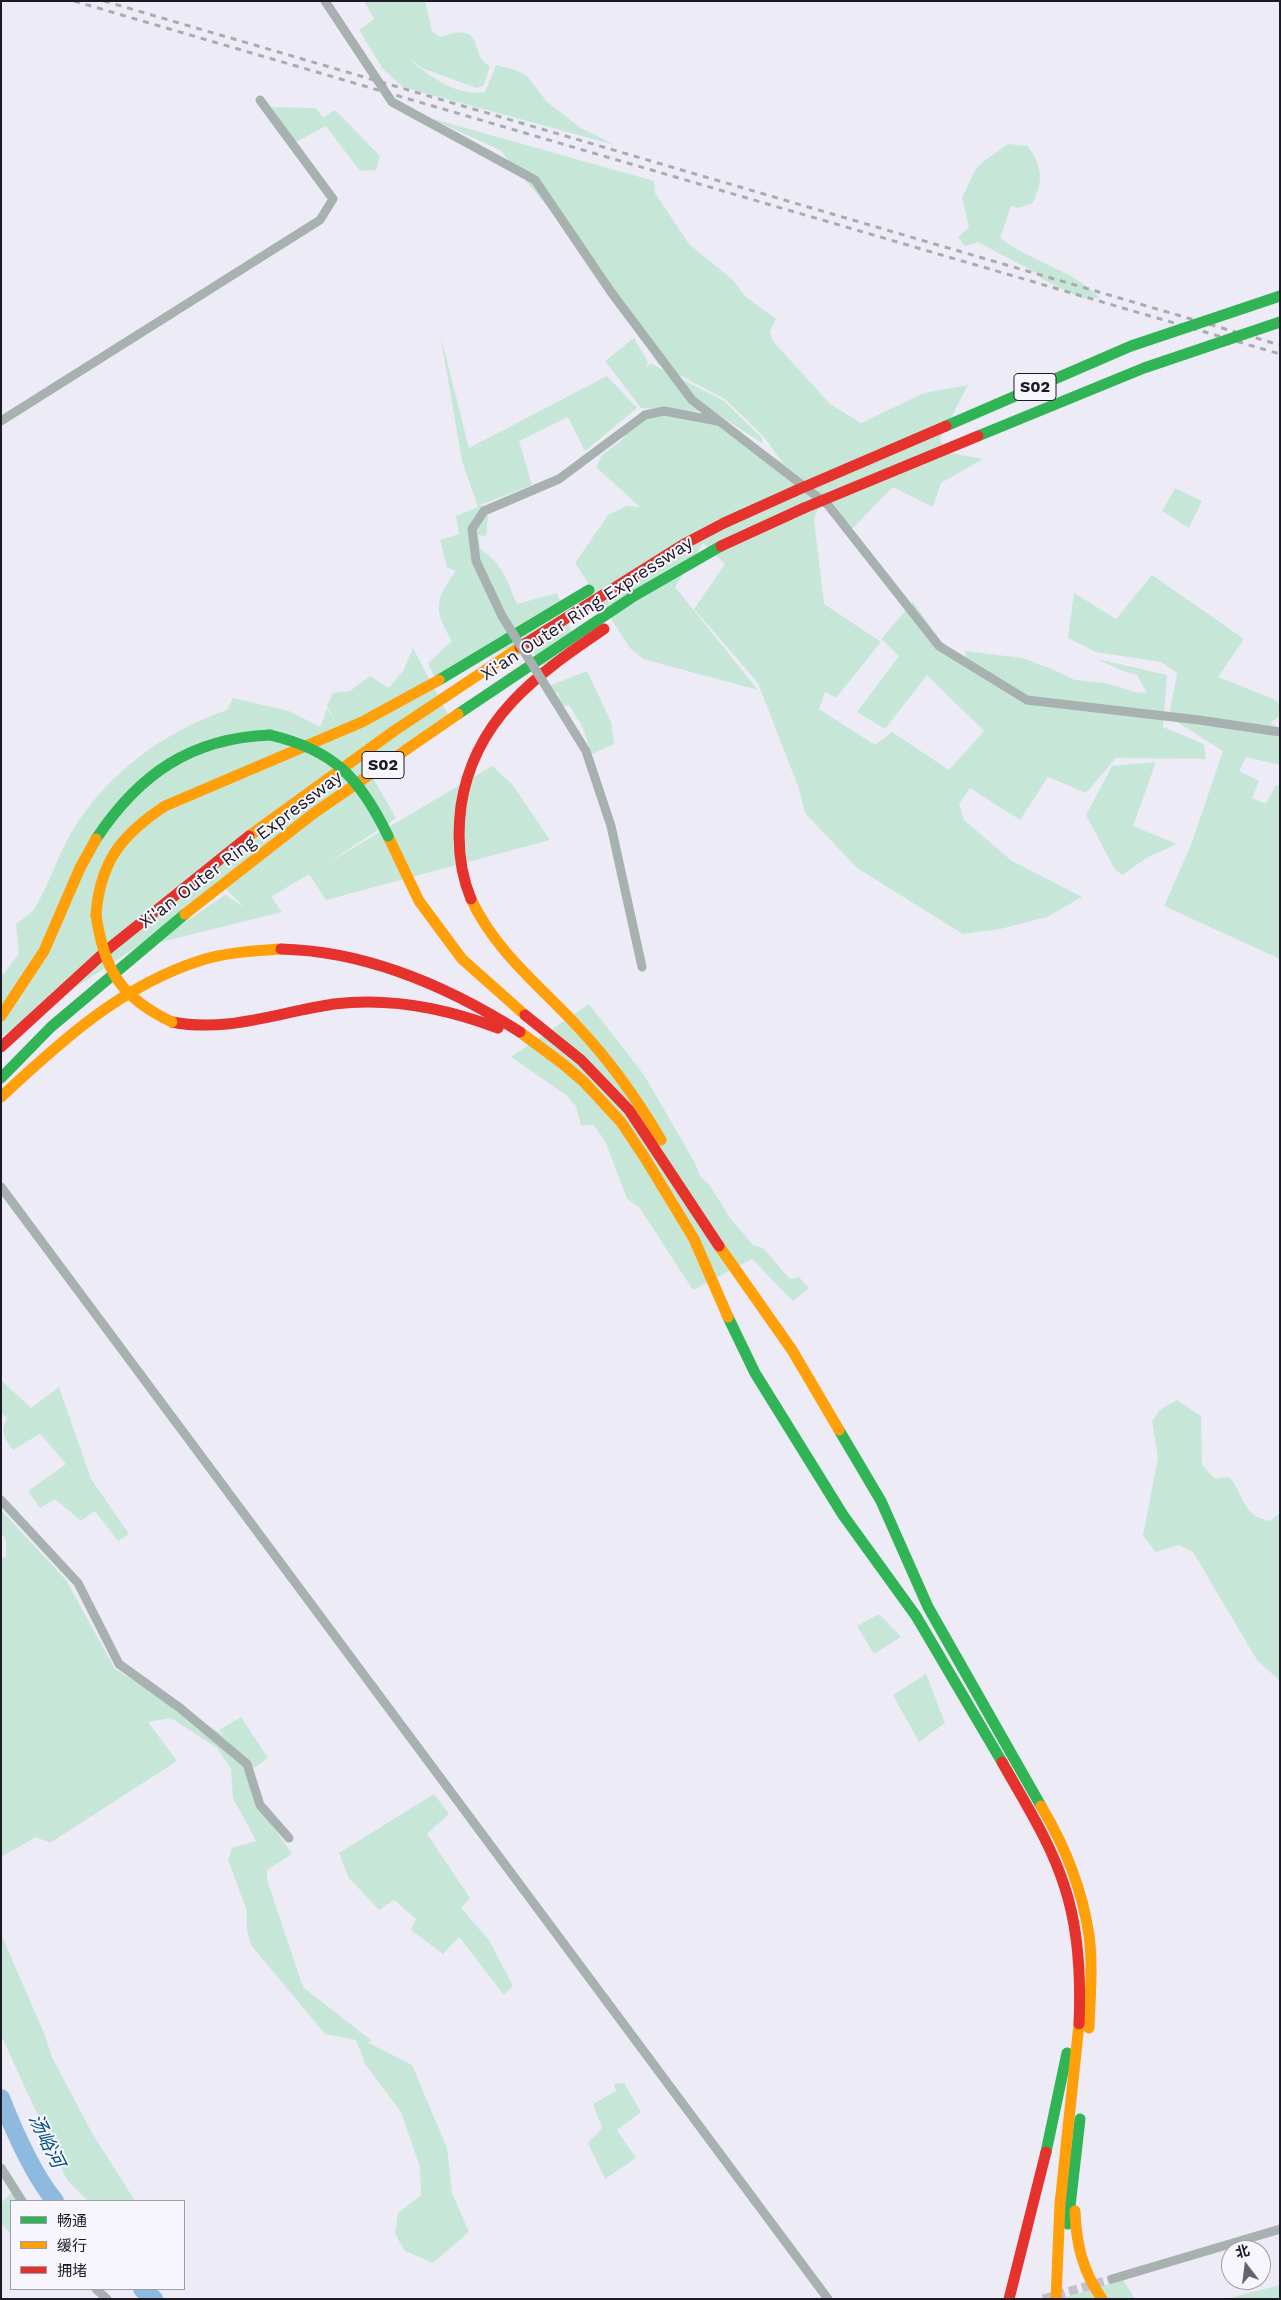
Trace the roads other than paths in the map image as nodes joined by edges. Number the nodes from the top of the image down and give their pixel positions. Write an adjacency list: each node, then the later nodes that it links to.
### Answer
1 (325, 1): 6 (street)
2 (260, 100): 5 (street)
3 (1280, 296): 7 (highway, Xi'an Outer Ring Expressway / S02, bridge)
4 (1280, 322): 8 (highway, Xi'an Outer Ring Expressway / S02, bridge)
5 (1, 421)
6 (721, 422): 9 (street); 10 (street, bridge)
7 (723, 523): 12 (highway, Xi'an Outer Ring Expressway / S02); 13 (highway, bridge)
8 (744, 534): 14 (highway, Xi'an Outer Ring Expressway / S02); 17 (highway)
9 (1280, 732)
10 (642, 966)
11 (1, 1016): 17 (highway, bridge)
12 (1, 1048)
13 (556, 1059): 15 (highway); 20 (highway)
14 (1, 1078)
15 (1, 1098)
16 (1, 1187): 28 (street)
17 (700, 1218): 22 (highway)
18 (1, 1500): 19 (street)
19 (289, 1838)
20 (1078, 1977): 29 (highway); 30 (highway)
21 (1, 2168): 23 (street)
22 (1075, 2179): 31 (highway); 32 (highway)
23 (21, 2200)
24 (1280, 2229): 25 (street)
25 (1112, 2279)
26 (97, 2290): 27 (street)
27 (107, 2299)
28 (828, 2299)
29 (1009, 2299)
30 (1056, 2299)
31 (1067, 2299)
32 (1102, 2299)

